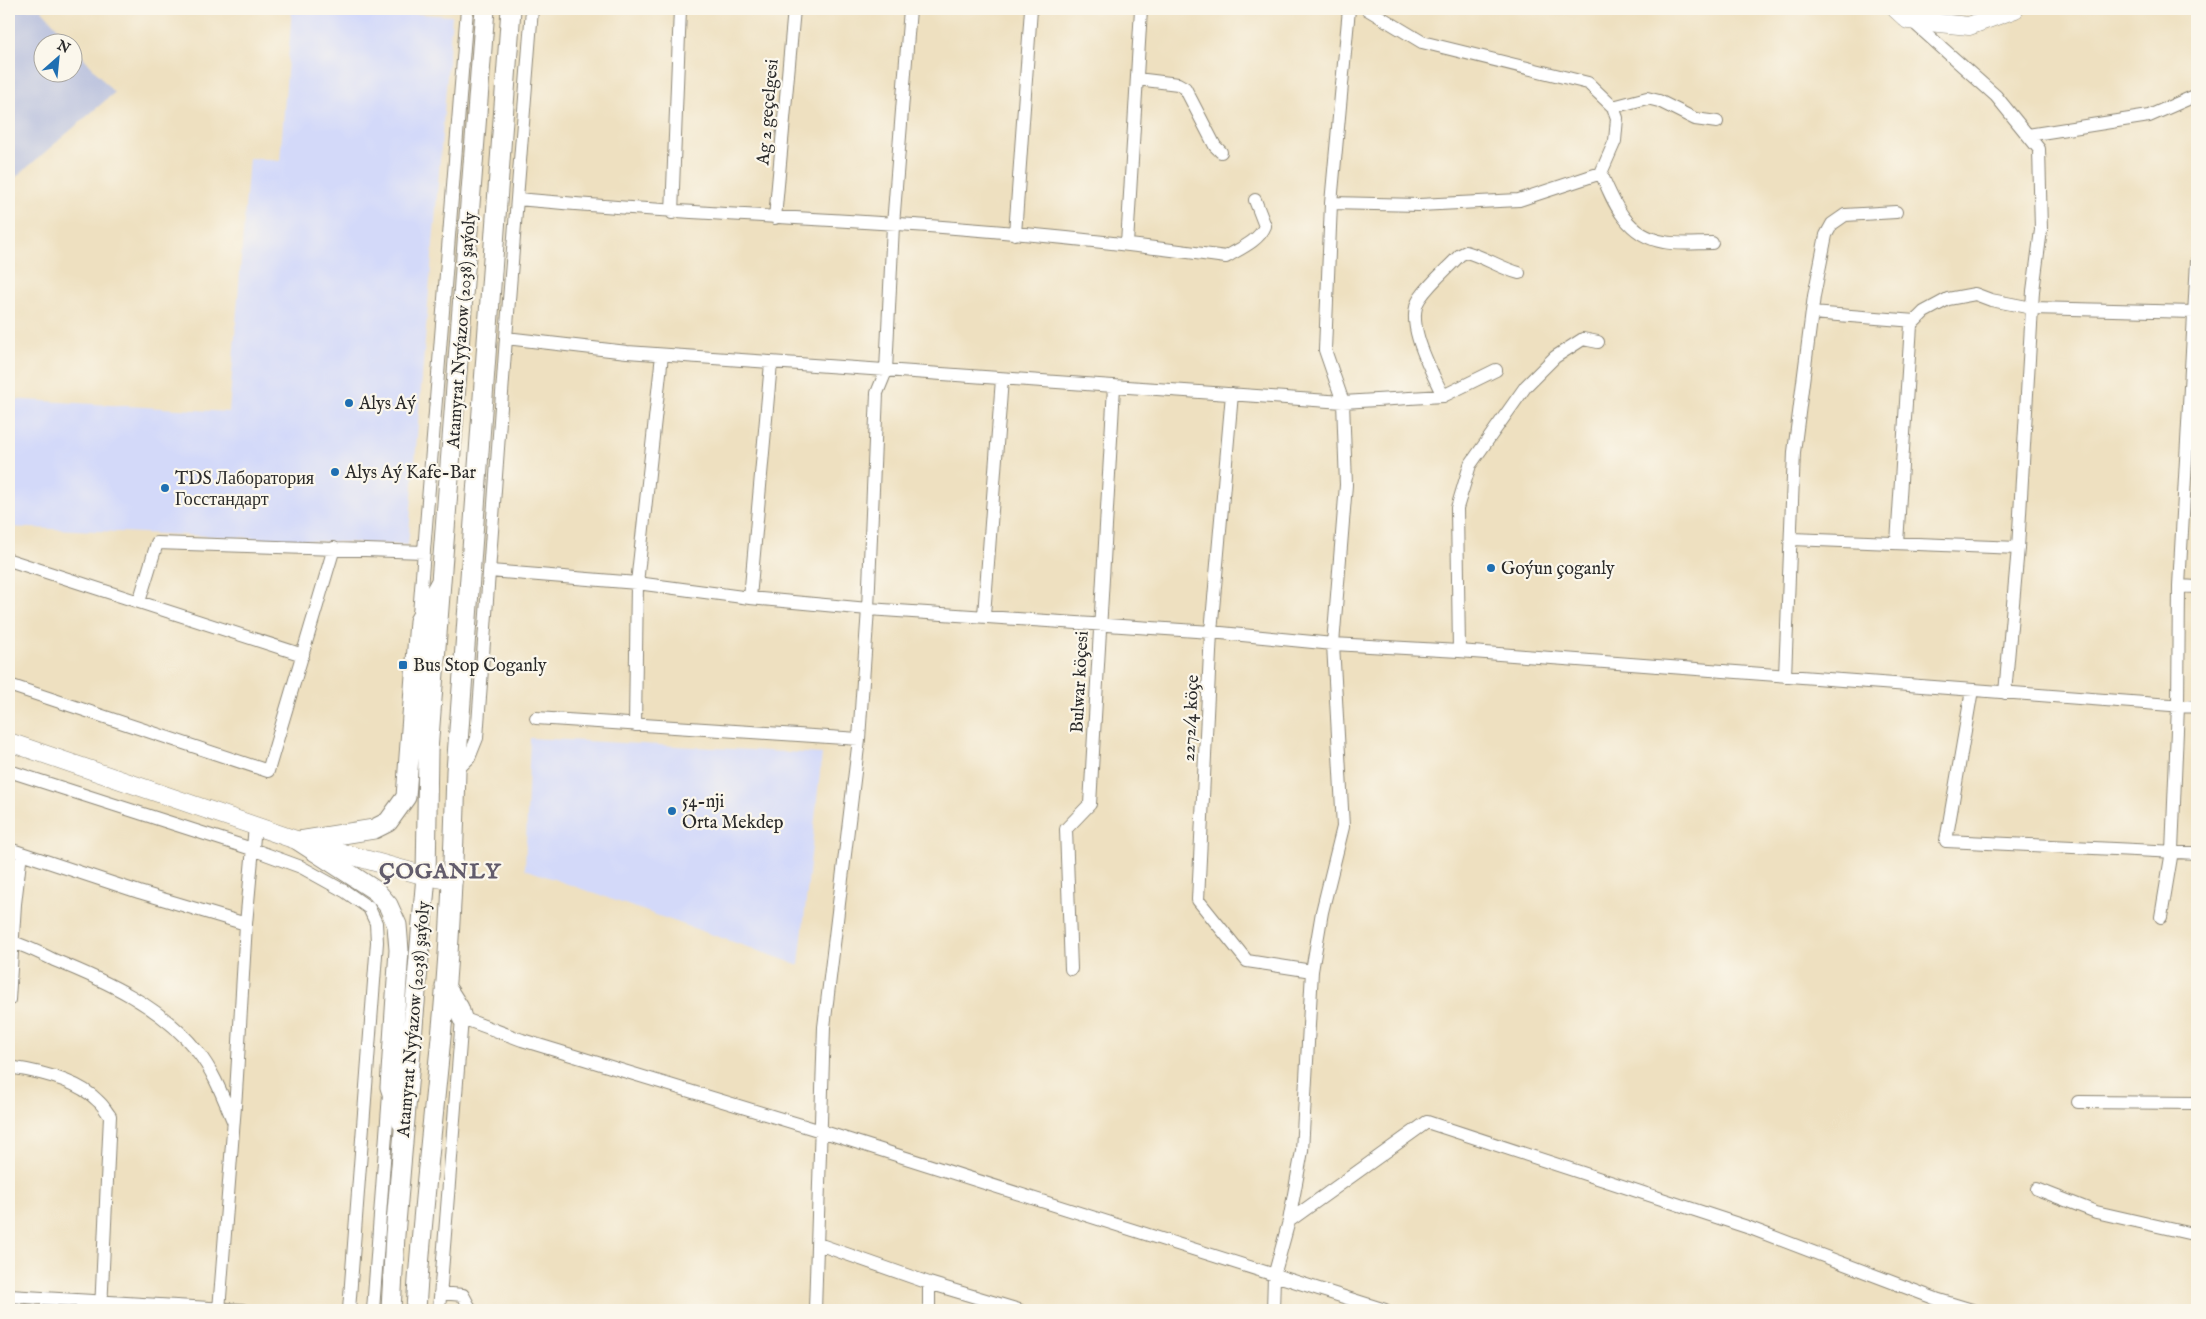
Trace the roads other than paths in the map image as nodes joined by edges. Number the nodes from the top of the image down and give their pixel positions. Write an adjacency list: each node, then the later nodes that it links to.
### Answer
1 (467, 9): 53 (street)
2 (485, 9): 56 (main road, Atamyrat Nyýazow (2038) şaýoly)
3 (511, 9): 83 (main road, Atamyrat Nyýazow (2038) şaýoly)
4 (532, 9): 22 (street)
5 (680, 9): 26 (street)
6 (794, 9): 27 (street, Ag 2 geçelgesi)
7 (910, 9): 28 (street)
8 (1031, 9): 29 (street)
9 (1140, 9): 15 (street)
10 (1349, 9): 24 (street)
11 (1367, 9): 17 (street)
12 (1896, 9): 14 (street)
13 (2015, 9): 14 (street)
14 (1912, 21): 19 (street)
15 (1136, 79): 20 (street); 31 (street)
16 (2197, 95): 19 (street)
17 (1613, 107): 18 (street); 21 (street)
18 (1716, 122)
19 (2028, 135): 34 (street)
20 (1221, 152)
21 (1601, 174): 24 (street); 30 (street)
22 (518, 200): 26 (street); 38 (street)
23 (1255, 200): 31 (street)
24 (1331, 203): 48 (street)
25 (1896, 212): 35 (street)
26 (672, 213): 27 (street)
27 (775, 218): 28 (street)
28 (893, 225): 29 (street); 43 (street)
29 (1016, 234): 31 (street)
30 (1712, 243)
31 (1127, 244)
32 (2197, 260): 36 (street)
33 (1519, 273): 47 (street)
34 (2032, 308): 36 (street); 37 (street); 52 (street)
35 (1812, 312): 37 (street); 49 (street)
36 (2194, 312): 58 (street)
37 (1915, 321): 50 (street)
38 (506, 338): 40 (street); 55 (street)
39 (1598, 342): 68 (street)
40 (662, 355): 41 (street); 57 (street)
41 (771, 363): 43 (street); 60 (street)
42 (1496, 370): 47 (street)
43 (886, 371): 44 (street); 62 (street)
44 (1002, 379): 45 (street); 63 (street)
45 (1114, 387): 46 (street); 65 (street, Bulwar köçesi)
46 (1232, 394): 48 (street); 66 (street, 2272/4 köçe)
47 (1442, 396): 48 (street)
48 (1343, 402): 67 (street)
49 (1792, 539): 50 (street); 70 (street)
50 (1897, 543): 52 (street)
51 (334, 548): 53 (street); 61 (street); 69 (street)
52 (2018, 548): 73 (street)
53 (424, 552): 64 (street)
54 (9, 560): 61 (street)
55 (490, 571): 57 (street); 83 (street)
56 (443, 577): 64 (main road); 81 (main road, Atamyrat Nyýazow (2038) şaýoly)
57 (637, 583): 60 (street); 78 (street)
58 (2178, 586): 59 (street); 74 (street)
59 (2197, 587)
60 (750, 598): 62 (street)
61 (139, 602): 69 (street)
62 (868, 609): 63 (street); 79 (street)
63 (984, 615): 65 (street)
64 (419, 621): 76 (main road)
65 (1100, 624): 66 (street); 97 (street, Bulwar köçesi)
66 (1212, 632): 67 (street); 98 (street, 2272/4 köçe)
67 (1333, 644): 68 (street); 98 (street)
68 (1459, 651): 70 (street)
69 (303, 654): 71 (street)
70 (1785, 676): 72 (street)
71 (9, 685)
72 (1972, 690): 73 (street); 88 (street)
73 (2004, 692): 74 (street)
74 (2178, 706): 75 (street); 88 (street)
75 (2197, 707)
76 (412, 715): 81 (main road); 85 (main road)
77 (536, 718): 78 (street)
78 (635, 725): 79 (street)
79 (859, 739): 109 (street)
80 (9, 742): 84 (street)
81 (428, 751): 91 (main road, Atamyrat Nyýazow (2038) şaýoly)
82 (9, 771): 86 (street)
83 (456, 771): 92 (main road, Atamyrat Nyýazow (2038) şaýoly)
84 (255, 826): 85 (street); 86 (street)
85 (299, 841): 91 (street); 101 (main road)
86 (252, 849): 94 (street); 122 (street)
87 (9, 850): 90 (street)
88 (2172, 851): 89 (street); 93 (street)
89 (2197, 853)
90 (22, 854): 94 (street); 95 (street)
91 (426, 876): 92 (street); 96 (main road, Atamyrat Nyýazow (2038) şaýoly)
92 (453, 881): 99 (main road, Atamyrat Nyýazow (2038) şaýoly)
93 (2161, 917)
94 (246, 924): 107 (street)
95 (11, 942): 100 (street); 107 (street)
96 (418, 966): 101 (main road); 108 (main road, Atamyrat Nyýazow (2038) şaýoly)
97 (1071, 970)
98 (1312, 971): 111 (street)
99 (445, 986): 102 (main road); 125 (main road, Atamyrat Nyýazow (2038) şaýoly)
100 (9, 1000)
101 (394, 1014): 104 (main road)
102 (462, 1018): 109 (street); 116 (street)
103 (9, 1067): 119 (street)
104 (390, 1087): 108 (main road); 123 (street)
105 (2078, 1102): 106 (street)
106 (2197, 1103)
107 (234, 1122): 120 (street)
108 (404, 1129): 124 (main road, Atamyrat Nyýazow (2038) şaýoly)
109 (821, 1131): 113 (street); 114 (street)
110 (2037, 1189): 112 (street)
111 (1289, 1221): 114 (street); 118 (street)
112 (2197, 1235)
113 (818, 1244): 115 (street); 128 (street)
114 (1274, 1276): 131 (street); 132 (street)
115 (929, 1283): 129 (street); 130 (street)
116 (440, 1293): 126 (street); 127 (street)
117 (9, 1296): 119 (street)
118 (1938, 1305): 133 (street)
119 (101, 1307): 120 (street)
120 (219, 1309): 121 (street)
121 (243, 1310)
122 (349, 1310)
123 (373, 1310)
124 (391, 1310)
125 (416, 1310)
126 (439, 1310)
127 (471, 1310)
128 (815, 1310)
129 (929, 1310)
130 (1019, 1310)
131 (1273, 1310)
132 (1384, 1310)
133 (1972, 1310)

